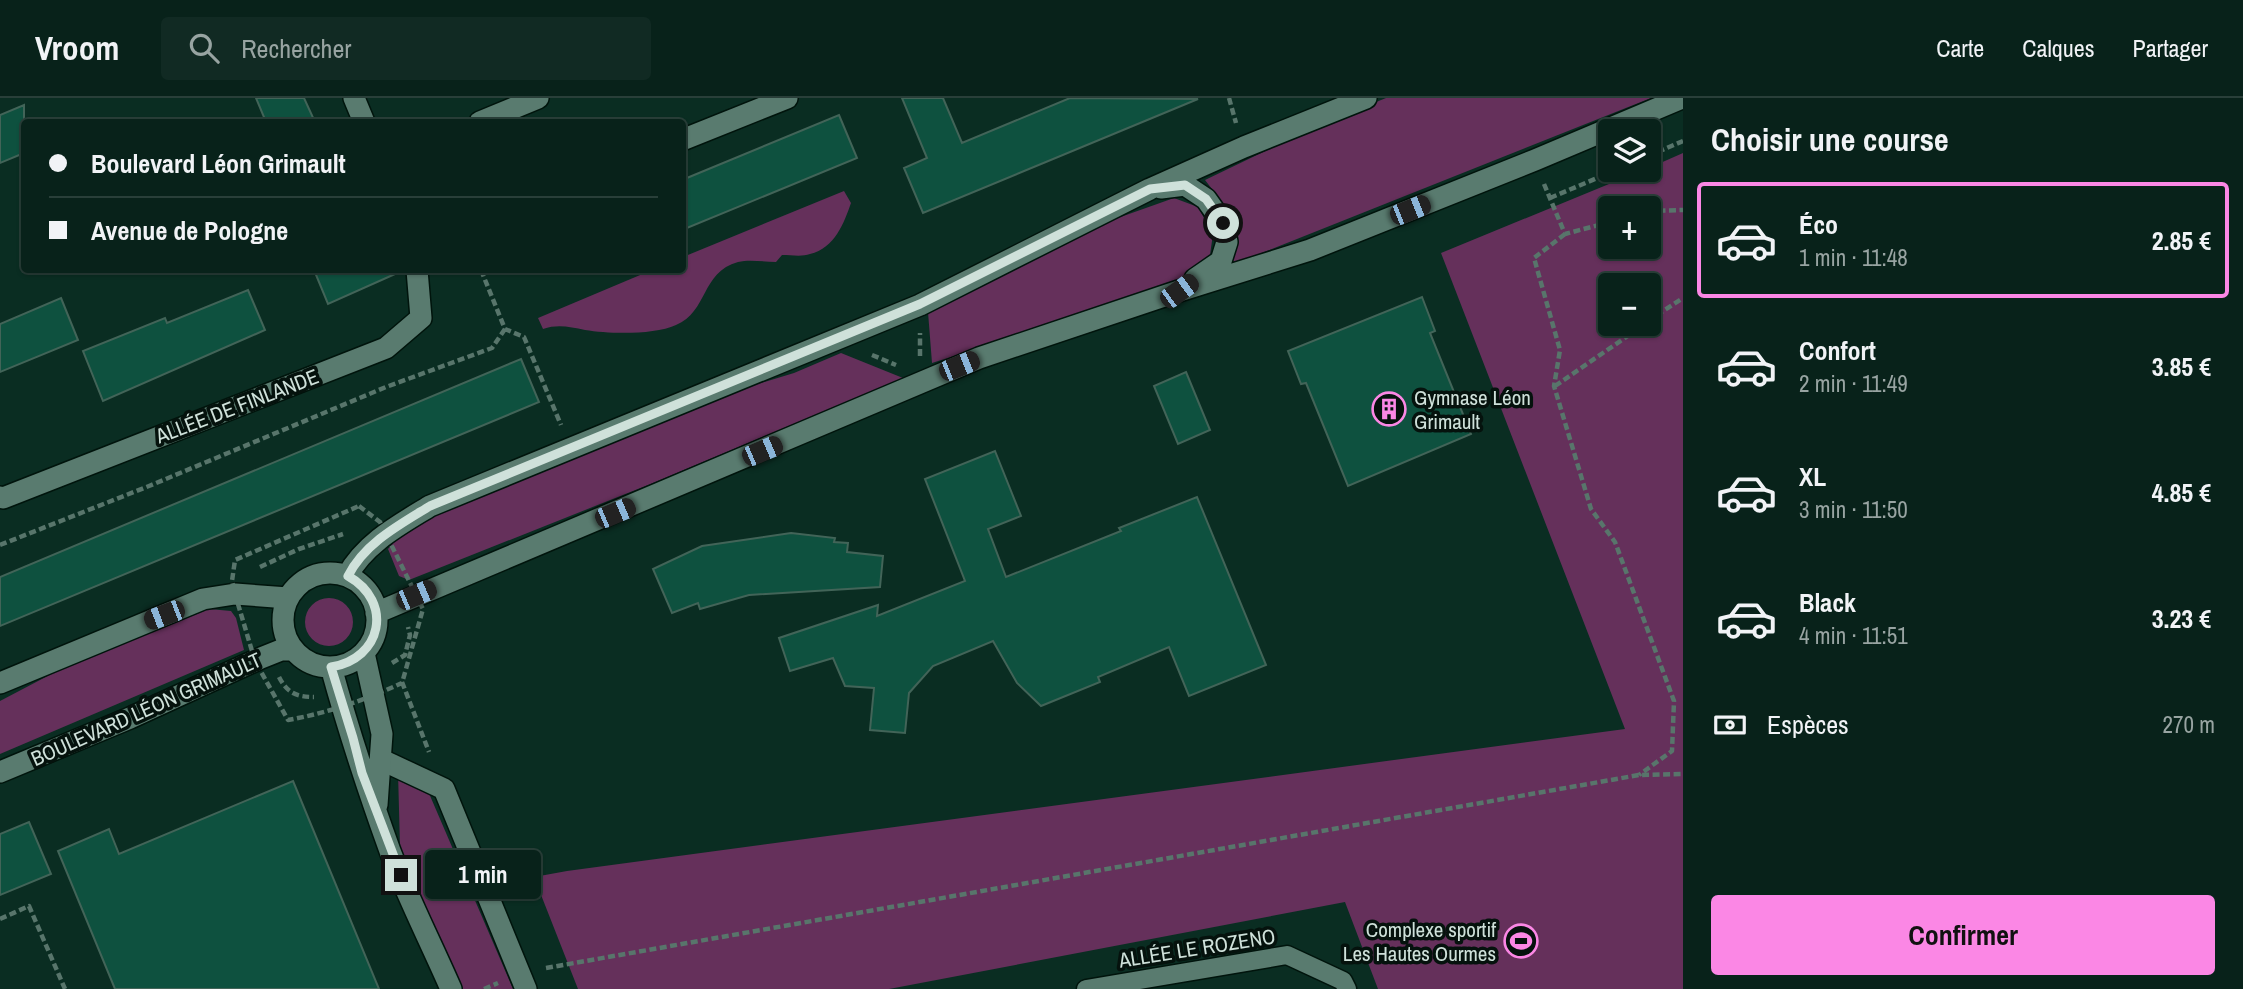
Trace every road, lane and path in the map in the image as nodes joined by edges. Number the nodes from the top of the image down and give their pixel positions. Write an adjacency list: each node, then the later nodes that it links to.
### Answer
1 (354, 98): 6 (main road)
2 (538, 98): 7 (main road)
3 (787, 98): 8 (main road)
4 (1366, 98): 12 (main road)
5 (1682, 98): 19 (main road)
6 (363, 119)
7 (487, 119)
8 (686, 138)
9 (1683, 141): 10 (path)
10 (1661, 150)
11 (1598, 178): 16 (path)
12 (1150, 189): 19 (main road); 21 (main road)
13 (1661, 211): 14 (path)
14 (1683, 211)
15 (1598, 225): 16 (path)
16 (1565, 234): 27 (path)
17 (418, 273): 29 (main road, ALLÉE DE FINLANDE)
18 (482, 273): 23 (path)
19 (1179, 291): 26 (main road)
20 (1683, 298): 22 (path)
21 (920, 304): 25 (main road); 26 (path)
22 (1661, 312)
23 (505, 329): 28 (path); 33 (path)
24 (1626, 336): 27 (path)
25 (835, 340): 26 (path); 28 (main road)
26 (920, 382): 37 (main road)
27 (1554, 386): 51 (path)
28 (570, 447): 30 (main road)
29 (0, 497)
30 (430, 506): 31 (main road); 31 (path)
31 (379, 527): 35 (main road); 36 (path); 37 (path)
32 (349, 533): 34 (path)
33 (0, 545)
34 (256, 569)
35 (348, 576): 38 (main road); 39 (main road)
36 (232, 581)
37 (416, 595): 39 (main road); 47 (path)
38 (288, 598): 40 (main road); 46 (main road)
39 (376, 614): 41 (main road)
40 (294, 650): 43 (main road); 54 (main road, BOULEVARD LÉON GRIMAULT)
41 (363, 653): 43 (main road); 49 (main road)
42 (394, 662): 44 (path)
43 (331, 667): 52 (main road)
44 (396, 669)
45 (399, 676): 47 (path)
46 (0, 682)
47 (402, 683): 49 (path); 57 (path)
48 (269, 688): 52 (path)
49 (372, 696): 52 (path); 53 (main road)
50 (1683, 699): 51 (path)
51 (1674, 701): 56 (path)
52 (342, 707): 58 (main road)
53 (382, 760): 57 (main road); 58 (main road)
54 (0, 772)
55 (1683, 774): 56 (path)
56 (1639, 775): 60 (path)
57 (444, 789): 64 (main road)
58 (377, 811): 63 (main road)
59 (0, 919): 62 (path)
60 (568, 962)
61 (1127, 986): 65 (lane, ALLÉE LE ROZENO); 66 (lane, ALLÉE LE ROZENO)
62 (65, 989)
63 (451, 989)
64 (526, 989)
65 (1086, 989)
66 (1347, 989)

